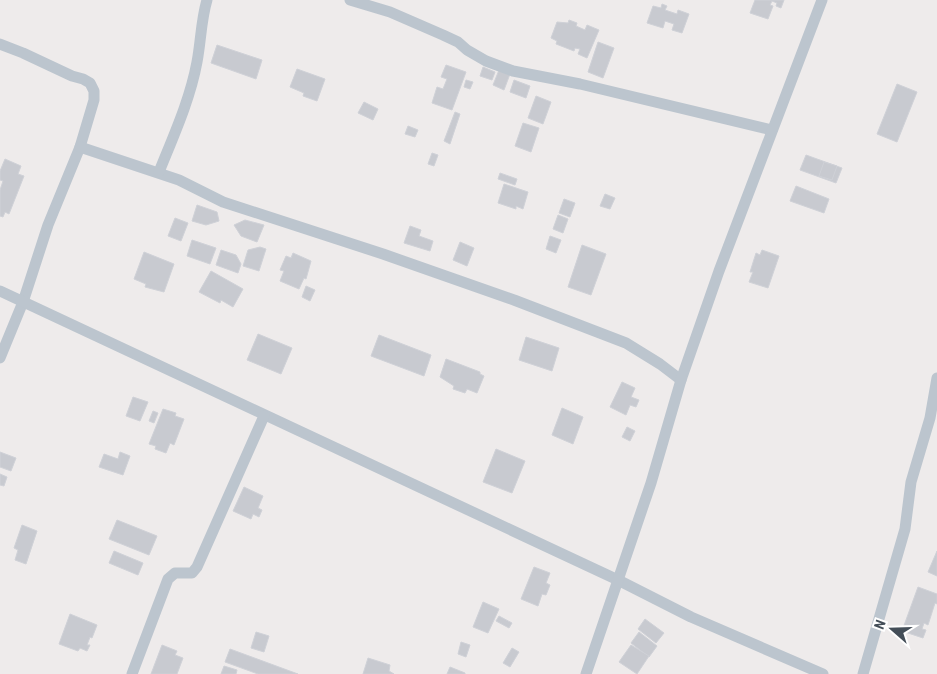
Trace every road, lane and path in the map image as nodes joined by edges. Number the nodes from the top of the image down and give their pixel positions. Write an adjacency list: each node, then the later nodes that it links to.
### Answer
1 (207, 0): 7 (street)
2 (350, 0): 5 (street)
3 (822, 0): 5 (street)
4 (0, 44): 6 (street)
5 (772, 130): 12 (street)
6 (80, 146): 7 (street); 9 (street)
7 (159, 172): 12 (street)
8 (0, 291): 9 (street)
9 (23, 302): 10 (street); 13 (street)
10 (0, 358)
11 (937, 378): 18 (street)
12 (681, 380): 14 (street)
13 (264, 416): 14 (street); 15 (street)
14 (618, 580): 16 (street); 17 (street)
15 (132, 674)
16 (586, 674)
17 (823, 674)
18 (863, 674)

